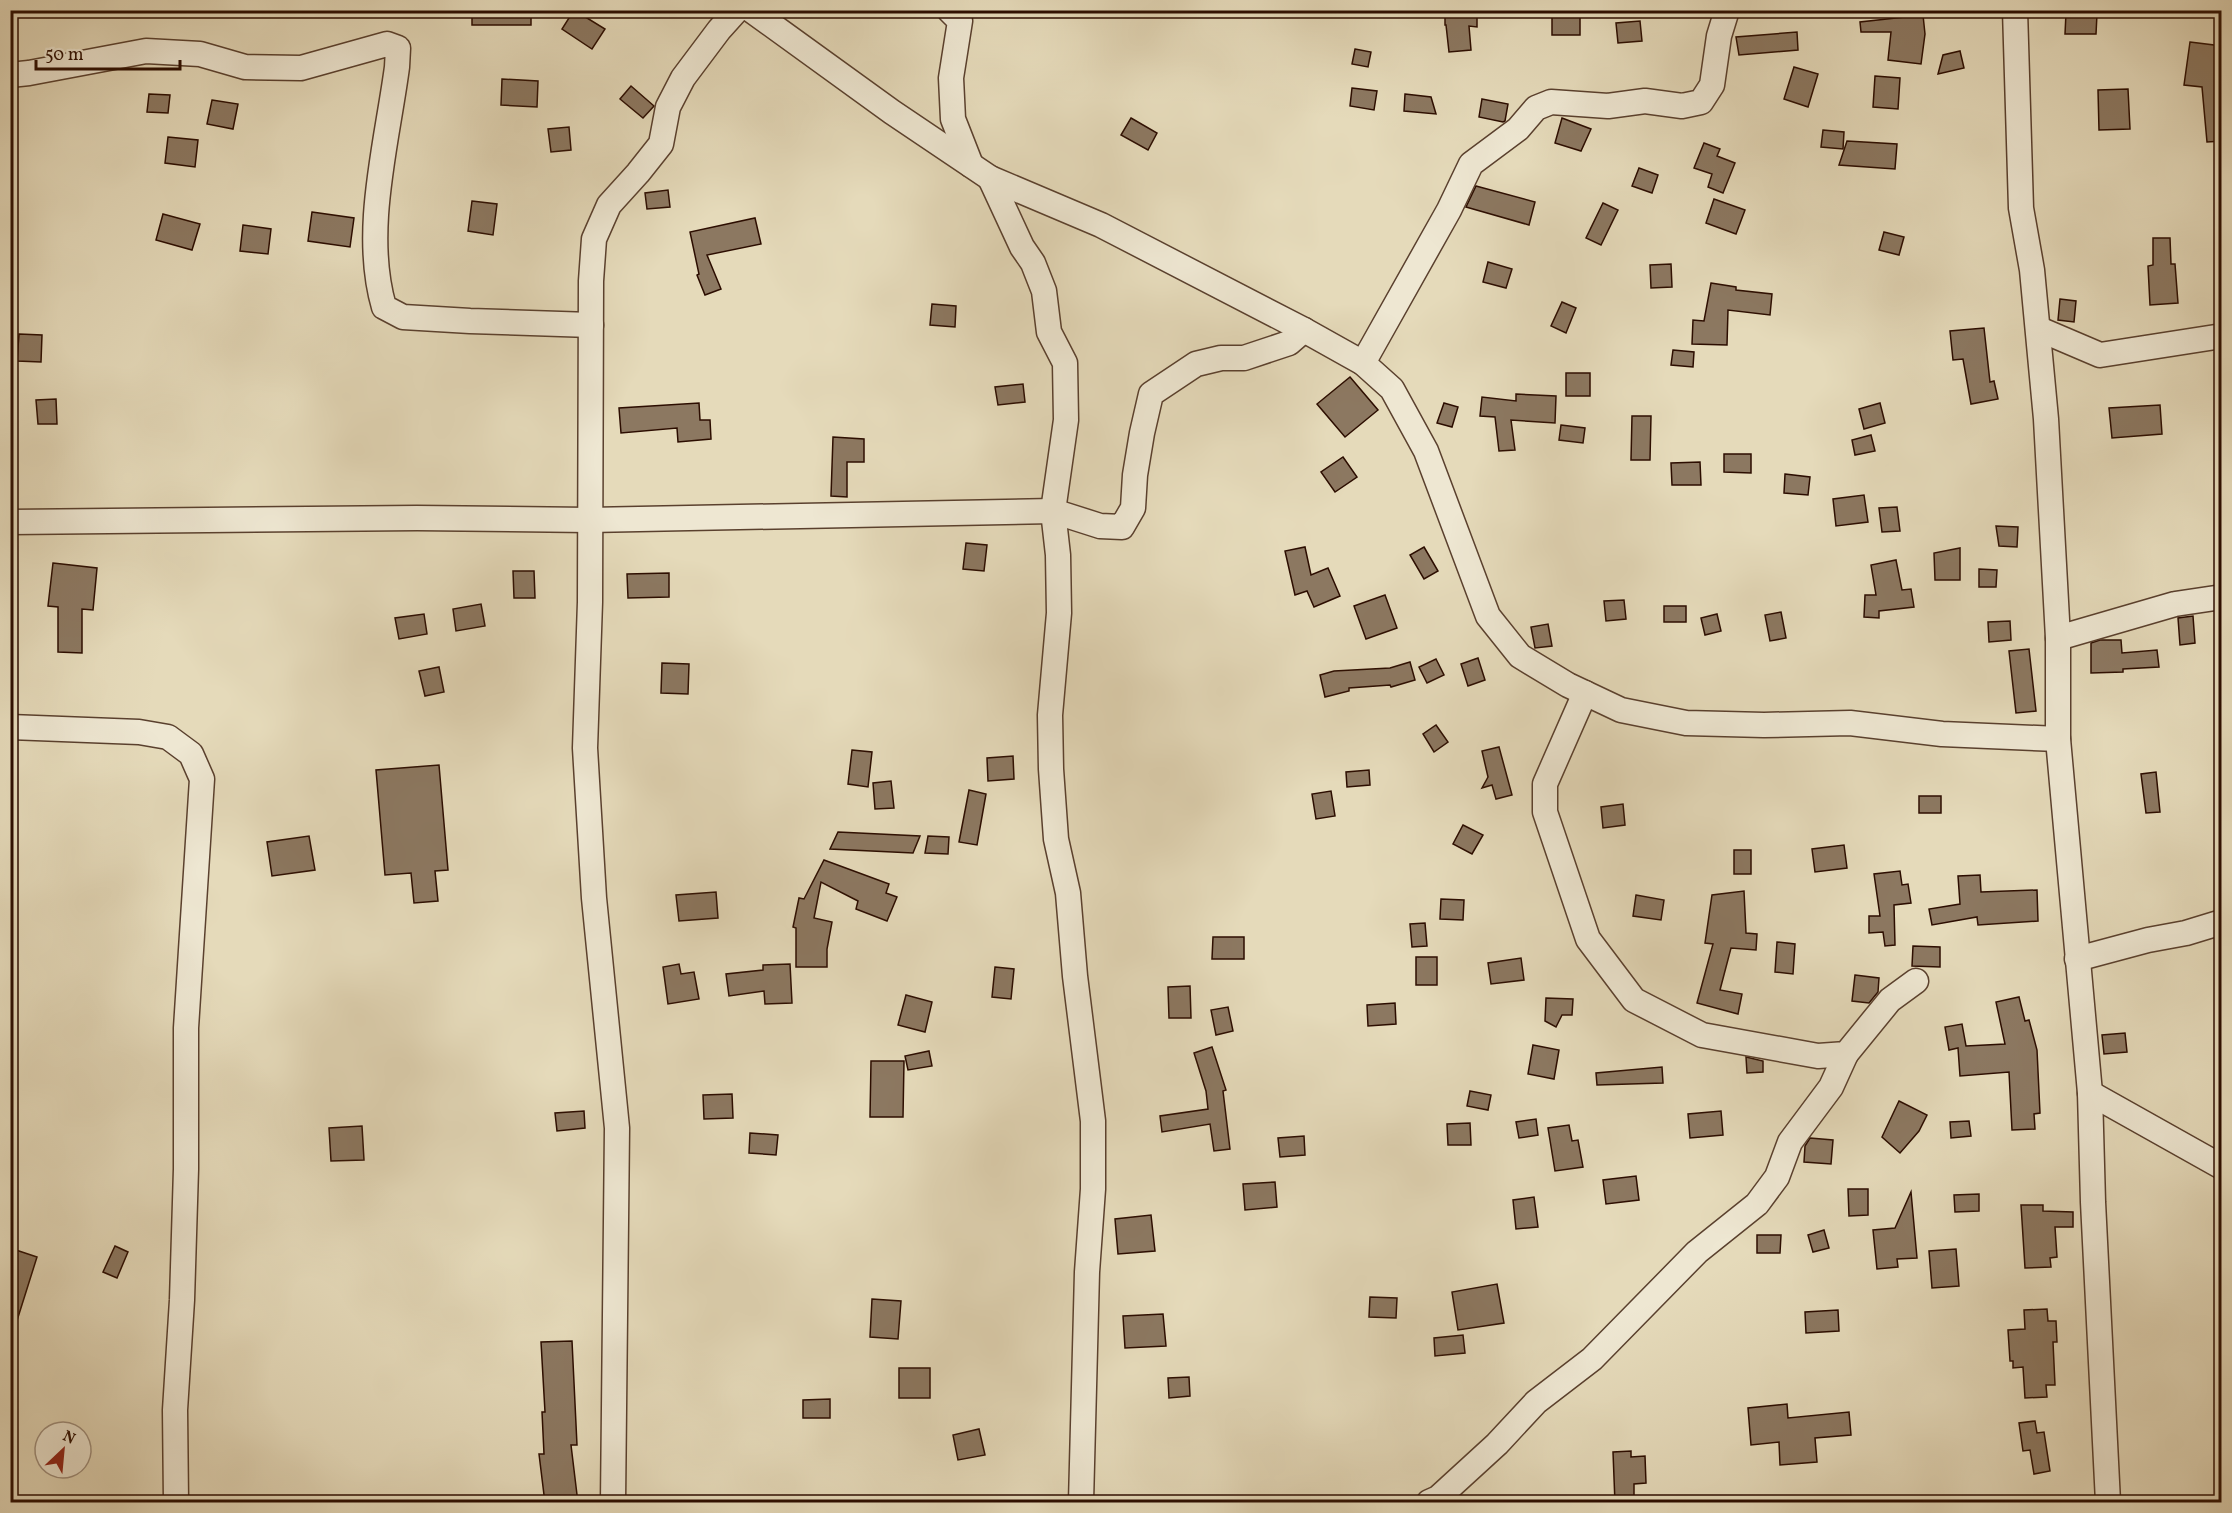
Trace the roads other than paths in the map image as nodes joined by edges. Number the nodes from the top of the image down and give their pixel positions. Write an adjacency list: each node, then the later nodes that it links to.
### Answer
1 (737, 10): 8 (street)
2 (751, 10): 7 (street)
3 (949, 10): 7 (street)
4 (1727, 10): 12 (street)
5 (2015, 10): 9 (street)
6 (10, 75): 8 (street)
7 (980, 172): 10 (street); 13 (street)
8 (591, 325): 14 (street)
9 (2039, 329): 11 (street); 17 (street)
10 (1304, 330): 12 (street); 13 (street)
11 (2222, 336)
12 (1363, 363): 18 (street)
13 (1053, 511): 14 (street); 29 (street)
14 (589, 520): 15 (street); 28 (street)
15 (10, 522)
16 (2222, 597): 17 (street)
17 (2058, 638): 20 (street)
18 (1585, 693): 20 (street); 24 (street)
19 (10, 727): 27 (street)
20 (2058, 740): 22 (street)
21 (2222, 922): 22 (street)
22 (2077, 959): 25 (street)
23 (1916, 981): 24 (street)
24 (1846, 1054): 30 (street)
25 (2090, 1093): 26 (street); 31 (street)
26 (2222, 1167)
27 (176, 1503)
28 (613, 1503)
29 (1081, 1503)
30 (1429, 1503)
31 (2108, 1503)

